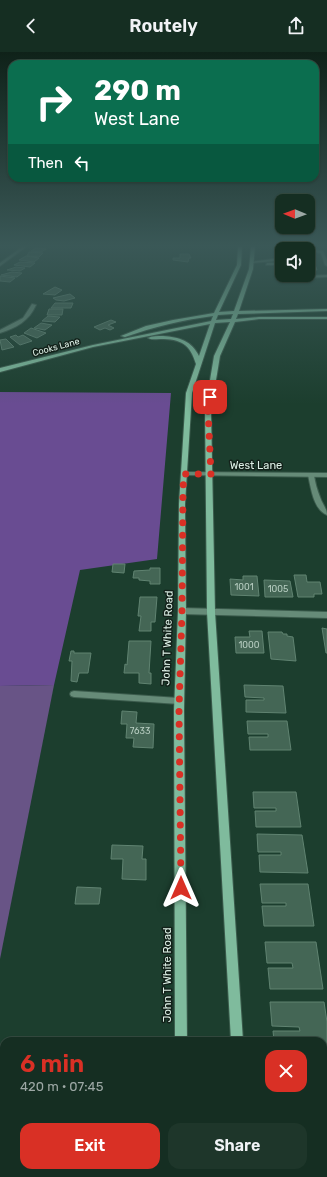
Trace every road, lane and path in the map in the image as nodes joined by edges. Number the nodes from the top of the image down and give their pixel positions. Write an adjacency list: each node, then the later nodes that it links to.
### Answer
1 (223, 300): 6 (main road, John T White Road)
2 (241, 300): 5 (main road)
3 (34, 305): 8 (street)
4 (327, 310): 5 (main road, Cooks Lane)
5 (235, 316): 6 (main road, Cooks Lane); 6 (main road, Cooks Lane); 7 (main road, Cooks Lane); 13 (main road)
6 (215, 318): 9 (main road, Cooks Lane); 9 (main road, Cooks Lane); 10 (main road, John T White Road)
7 (327, 318)
8 (0, 332)
9 (116, 341): 10 (main road); 11 (main road, Cooks Lane)
10 (199, 365): 12 (main road, John T White Road)
11 (0, 370)
12 (184, 474): 13 (street, West Lane); 17 (main road, John T White Road)
13 (211, 474): 14 (street, West Lane); 18 (main road)
14 (311, 475): 15 (street, West Lane); 16 (lane)
15 (327, 475)
16 (327, 513)
17 (182, 611): 18 (street); 21 (main road, John T White Road)
18 (211, 612): 19 (street); 23 (main road)
19 (327, 615)
20 (74, 694): 21 (lane)
21 (179, 701): 22 (main road, John T White Road)
22 (181, 1037)
23 (237, 1037)

